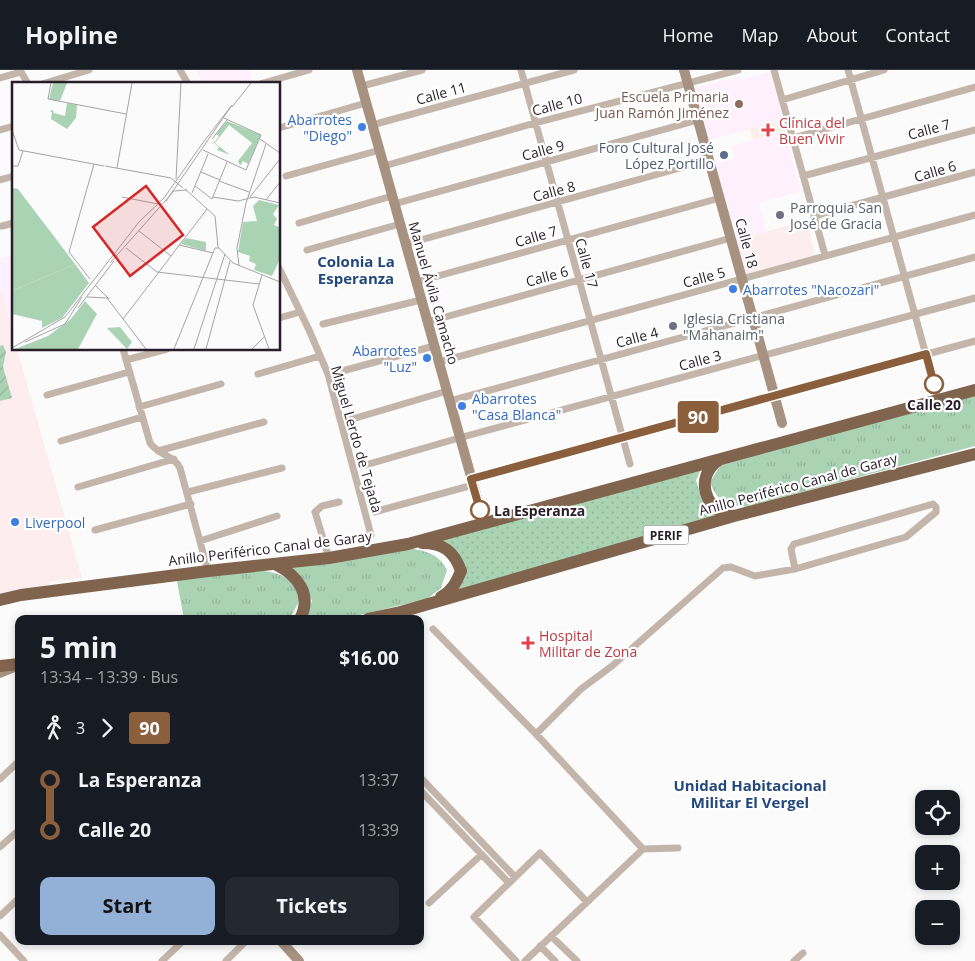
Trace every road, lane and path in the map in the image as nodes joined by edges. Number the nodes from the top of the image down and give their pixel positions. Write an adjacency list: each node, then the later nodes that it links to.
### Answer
1 (89, 70): 16 (street)
2 (180, 70): 17 (street)
3 (309, 70): 18 (street)
4 (357, 70): 21 (street, Manuel Ávila Camacho)
5 (422, 70): 21 (street)
6 (521, 70): 19 (street, Calle 17)
7 (574, 70): 19 (street, Calle 11)
8 (684, 70): 20 (street, Calle 18)
9 (738, 70): 20 (street, Calle 10)
10 (774, 70): 23 (street)
11 (848, 70): 15 (street)
12 (884, 70): 15 (street)
13 (21, 71): 14 (street)
14 (0, 78)
15 (850, 79): 23 (street); 26 (street)
16 (49, 82)
17 (187, 82)
18 (267, 82)
19 (524, 84): 27 (street, Calle 17); 28 (street, Calle 11)
20 (687, 84): 25 (street, Calle 18); 27 (street, Calle 10)
21 (362, 86): 24 (street, Manuel Ávila Camacho)
22 (975, 87): 26 (street)
23 (782, 100): 31 (street)
24 (366, 103): 28 (street, Manuel Ávila Camacho); 29 (street)
25 (698, 120): 34 (street, Calle 18); 35 (street, Calle 9)
26 (861, 120): 31 (street); 33 (street)
27 (535, 123): 35 (street, Calle 17); 36 (street, Calle 10)
28 (372, 125): 32 (street, Manuel Ávila Camacho)
29 (280, 128)
30 (975, 130): 33 (street, Calle 7)
31 (793, 138): 39 (street)
32 (380, 150): 36 (street, Manuel Ávila Camacho); 38 (street)
33 (872, 158): 39 (street, Calle 7); 41 (street)
34 (709, 160): 40 (street, Calle 18); 43 (street, Calle 8)
35 (546, 162): 42 (street, Calle 9); 43 (street, Calle 17)
36 (384, 166): 42 (street, Manuel Ávila Camacho)
37 (975, 172): 41 (street, Calle 6)
38 (286, 176)
39 (803, 176): 45 (street)
40 (720, 198): 51 (street, Calle 18); 52 (street, Calle 7)
41 (883, 198): 45 (street, Calle 6); 50 (street)
42 (393, 200): 46 (street, Calle 9); 48 (street, Manuel Ávila Camacho)
43 (558, 203): 52 (street, Calle 17); 53 (street, Calle 8)
44 (975, 215): 50 (street, Calle 5)
45 (814, 216): 55 (street)
46 (299, 223)
47 (12, 224): 49 (street)
48 (400, 224): 53 (street, Manuel Ávila Camacho); 54 (street)
49 (2, 226)
50 (894, 237): 55 (street, Calle 5); 58 (street)
51 (731, 238): 59 (street, Calle 18); 60 (street, Calle 6)
52 (568, 240): 60 (street, Calle 17); 61 (street, Calle 7)
53 (406, 244): 61 (street, Manuel Ávila Camacho)
54 (307, 250)
55 (825, 255): 59 (street, Calle 5)
56 (975, 257): 58 (street, Calle 4)
57 (280, 271): 64 (street, Miguel Lerdo de Tejada)
58 (904, 276): 65 (street); 67 (street, Calle 4)
59 (742, 279): 67 (street, Calle 18); 68 (street, Calle 5)
60 (579, 280): 68 (street, Calle 17); 69 (street, Calle 6)
61 (416, 282): 63 (street, Manuel Ávila Camacho)
62 (975, 298): 65 (street, Calle 3)
63 (421, 300): 69 (street, Manuel Ávila Camacho); 70 (street)
64 (300, 312): 66 (street); 76 (street, Miguel Lerdo de Tejada)
65 (915, 315): 75 (street); 77 (street, Calle 3)
66 (280, 318)
67 (753, 318): 77 (street, Calle 18); 79 (street, Calle 4)
68 (590, 321): 79 (street, Calle 17); 80 (street, Calle 5)
69 (427, 322): 72 (street, Manuel Ávila Camacho)
70 (323, 324)
71 (975, 341): 75 (street)
72 (434, 346): 80 (street, Manuel Ávila Camacho); 82 (street)
73 (123, 350): 78 (street)
74 (163, 350): 78 (street)
75 (926, 354): 88 (street); 90 (street)
76 (320, 356): 83 (street); 116 (street, Miguel Lerdo de Tejada)
77 (764, 356): 88 (street, Calle 18); 89 (street, Calle 3)
78 (126, 360): 81 (street)
79 (601, 360): 87 (street, Calle 4); 89 (street, Calle 17)
80 (439, 362): 87 (street, Manuel Ávila Camacho)
81 (129, 372): 86 (street); 91 (street)
82 (335, 373)
83 (258, 374)
84 (221, 384): 91 (street)
85 (975, 390): 90 (highway, Anillo Periférico Canal de Garay)
86 (48, 395)
87 (448, 396): 93 (street, Calle 4); 96 (street, Manuel Ávila Camacho)
88 (775, 396): 95 (street, Calle 18); 97 (street)
89 (611, 397): 96 (street, Calle 3); 97 (street, Calle 17)
90 (938, 399): 101 (highway, Anillo Periférico Canal de Garay)
91 (139, 407): 92 (street)
92 (142, 417): 98 (street); 99 (street)
93 (349, 420)
94 (264, 422): 99 (street)
95 (782, 423)
96 (459, 438): 104 (street, Calle 3); 106 (street, Manuel Ávila Camacho)
97 (622, 438): 103 (street, Calle 17); 106 (street)
98 (62, 441)
99 (158, 452): 102 (street)
100 (975, 454): 113 (highway, Anillo Periférico Canal de Garay / PERIF)
101 (726, 457): 113 (highway); 114 (highway, Anillo Periférico Canal de Garay)
102 (174, 459): 107 (street); 108 (street)
103 (630, 464)
104 (362, 466)
105 (282, 468): 108 (street)
106 (472, 482): 111 (street); 114 (street, Manuel Ávila Camacho)
107 (78, 487)
108 (188, 492): 110 (street)
109 (339, 502): 119 (street)
110 (191, 504): 115 (street); 117 (street)
111 (374, 512)
112 (277, 516): 117 (street)
113 (734, 516): 124 (highway, Anillo Periférico Canal de Garay / PERIF)
114 (484, 523): 118 (highway, Anillo Periférico Canal de Garay)
115 (95, 530)
116 (371, 535)
117 (200, 541): 122 (street)
118 (408, 544): 119 (highway, Anillo Periférico Canal de Garay); 124 (highway)
119 (329, 558): 120 (highway, Anillo Periférico Canal de Garay)
120 (275, 564): 122 (highway, Anillo Periférico Canal de Garay); 125 (highway)
121 (795, 569): 121 (street); 132 (street)
122 (208, 571): 123 (highway, Anillo Periférico Canal de Garay)
123 (0, 600)
124 (430, 603): 126 (highway, Anillo Periférico Canal de Garay / PERIF)
125 (301, 615)
126 (384, 615)
127 (432, 629): 132 (street)
128 (15, 665): 129 (highway)
129 (0, 666)
130 (15, 667): 131 (street)
131 (0, 673)
132 (536, 734): 140 (street)
133 (15, 765): 134 (street)
134 (0, 779)
135 (424, 782): 142 (street)
136 (424, 794): 141 (street)
137 (15, 834): 138 (street)
138 (0, 847)
139 (678, 848): 140 (street)
140 (642, 849): 145 (street)
141 (481, 855): 143 (street); 146 (street)
142 (515, 877): 143 (street); 145 (street)
143 (509, 883): 159 (street)
144 (15, 902): 147 (street)
145 (587, 902): 149 (street)
146 (429, 903)
147 (0, 916)
148 (0, 935): 155 (street)
149 (552, 936): 153 (street); 162 (street)
150 (179, 945): 156 (street)
151 (242, 945): 157 (street)
152 (284, 945): 158 (street)
153 (540, 946): 160 (street); 161 (street)
154 (803, 952): 163 (street)
155 (24, 961)
156 (162, 961)
157 (226, 961)
158 (298, 961)
159 (516, 961)
160 (525, 961)
161 (555, 961)
162 (577, 961)
163 (794, 961)

